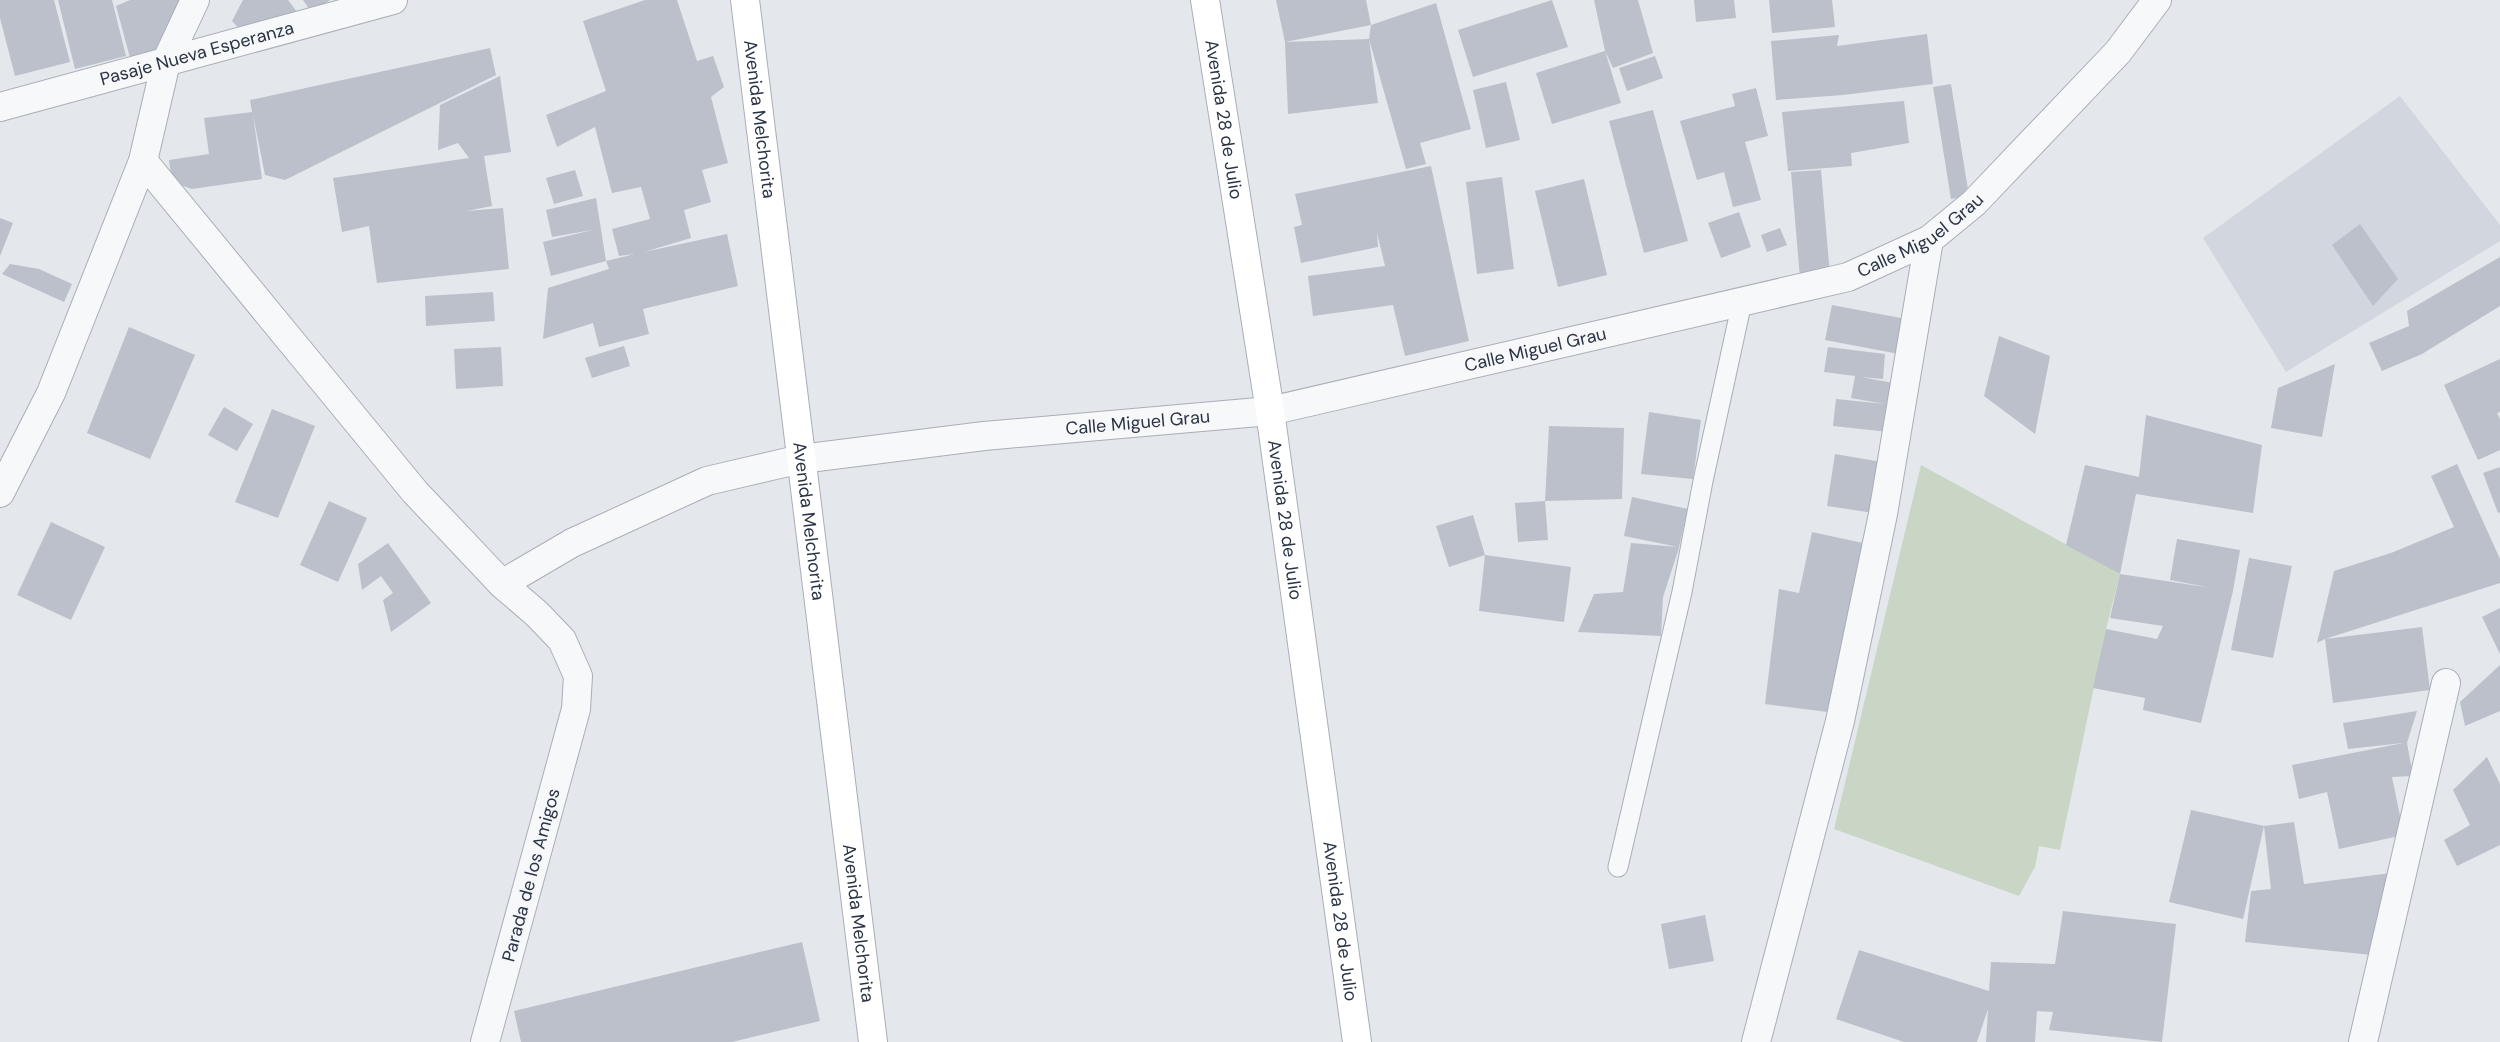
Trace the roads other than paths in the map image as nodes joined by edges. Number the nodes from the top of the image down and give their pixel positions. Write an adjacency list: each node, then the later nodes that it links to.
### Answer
1 (195, 0): 6 (street)
2 (393, 0): 6 (street, Pasaje Nueva Esperanza)
3 (746, 0): 12 (main road, Avenida Melchorita)
4 (1205, 0): 11 (main road, Avenida 28 de Julio)
5 (2157, 0): 9 (street, Calle Miguel Grau)
6 (166, 62): 7 (street, Pasaje Nueva Esperanza); 8 (street)
7 (0, 107)
8 (143, 161): 13 (street); 14 (street, Parada de los Amigos)
9 (1929, 240): 10 (street, Calle Miguel Grau); 20 (street)
10 (1742, 302): 11 (street, Calle Miguel Grau); 16 (lane)
11 (1270, 411): 12 (street, Calle Miguel Grau); 19 (main road, Avenida 28 de Julio)
12 (802, 459): 14 (street, Calle Miguel Grau); 18 (main road, Avenida Melchorita)
13 (0, 493)
14 (502, 584): 17 (street, Parada de los Amigos)
15 (2446, 683): 21 (street)
16 (1618, 867)
17 (485, 1042)
18 (873, 1042)
19 (1357, 1042)
20 (1756, 1042)
21 (2363, 1042)

